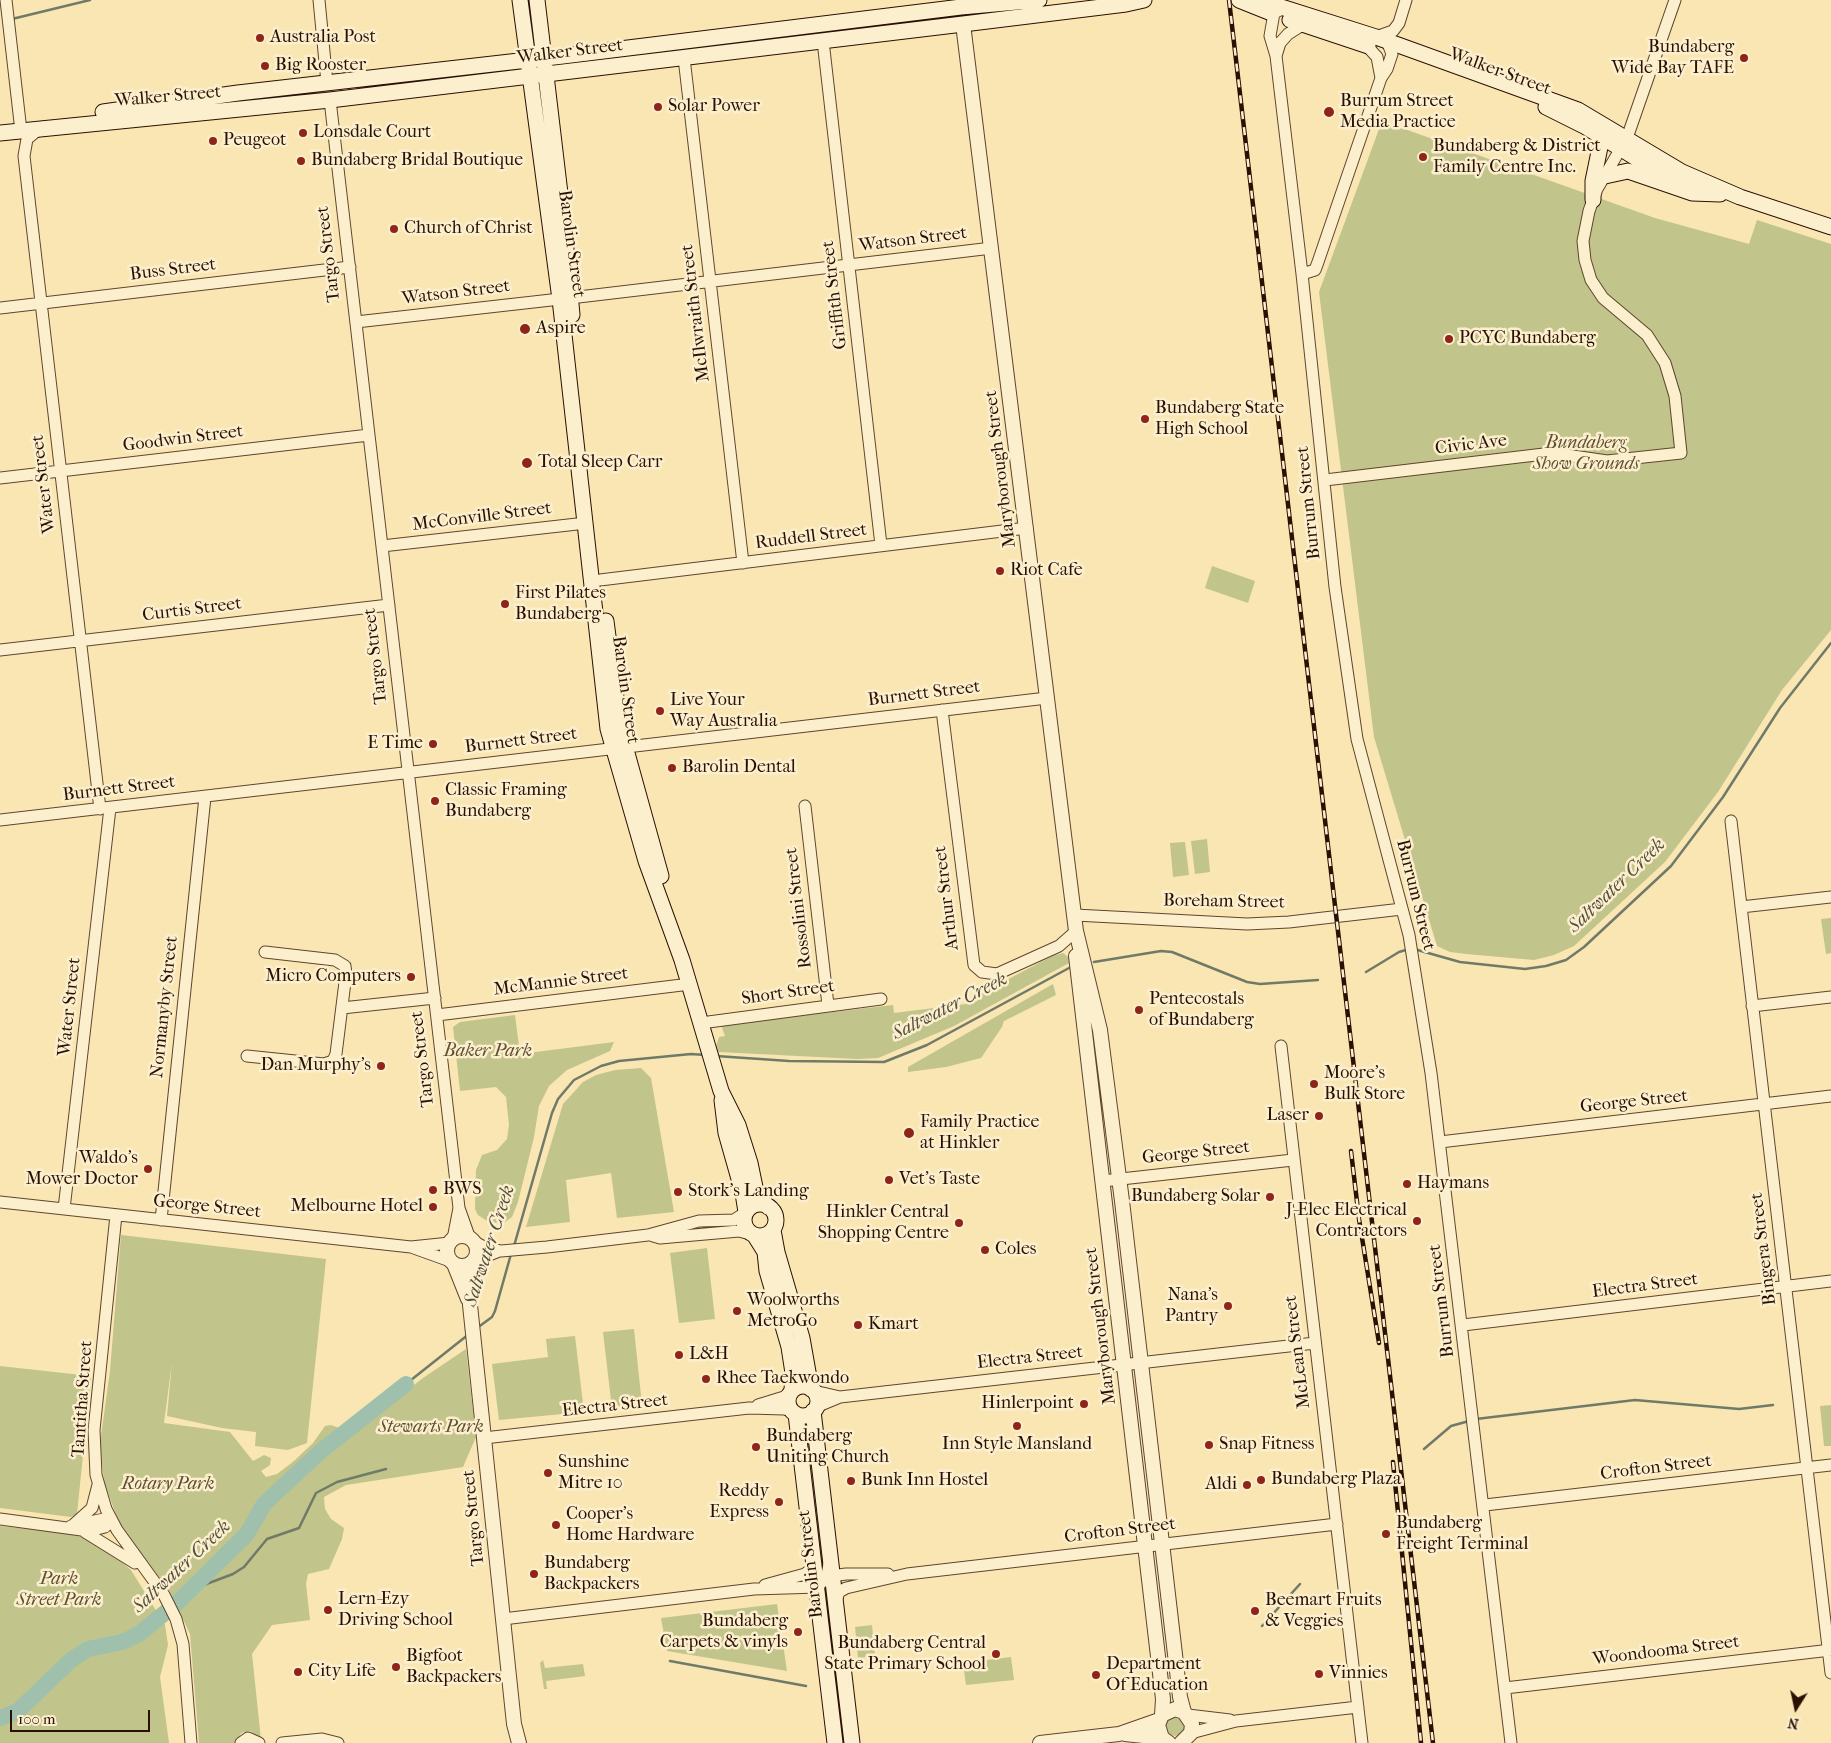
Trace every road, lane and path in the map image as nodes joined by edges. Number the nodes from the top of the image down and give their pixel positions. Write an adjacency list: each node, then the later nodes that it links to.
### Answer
1 (319, 0): 26 (street)
2 (520, 0): 22 (main road, Barolin Street)
3 (537, 0): 20 (main road, Barolin Street)
4 (1039, 0): 11 (main road, Walker Street)
5 (1144, 0): 14 (main road, Walker Street)
6 (1238, 0): 12 (main road, Walker Street)
7 (1259, 0): 12 (main road, Walker Street)
8 (1406, 0): 13 (street)
9 (1674, 0): 35 (street)
10 (6, 4): 31 (street)
11 (960, 4): 14 (street, Maryborough Street); 20 (main road, Walker Street)
12 (1279, 10): 15 (main road, Walker Street); 17 (main road, Walker Street); 19 (street, Burrum Street)
13 (1399, 23): 17 (street); 18 (street)
14 (963, 24): 16 (main road, Walker Street); 42 (street, Maryborough Street)
15 (1306, 25): 17 (main road, Walker Street); 19 (street)
16 (823, 41): 21 (main road, Walker Street); 43 (street, Griffith Street)
17 (1380, 44): 18 (main road, Walker Street); 25 (street); 25 (street); 34 (main road, Walker Street)
18 (1408, 48): 35 (main road, Walker Street)
19 (1276, 56): 45 (street, Burrum Street)
20 (543, 58): 22 (main road, Walker Street); 23 (main road, Barolin Street)
21 (684, 58): 23 (main road, Walker Street); 46 (street, McIlwraith Street)
22 (527, 60): 24 (main road, Barolin Street); 26 (main road, Walker Street)
23 (546, 74): 24 (main road, Walker Street); 47 (main road, Barolin Street)
24 (529, 76): 28 (main road, Walker Street); 47 (main road, Barolin Street)
25 (1381, 78): 45 (street)
26 (327, 83): 27 (main road, Walker Street); 28 (main road)
27 (260, 91): 29 (main road); 31 (main road, Walker Street)
28 (406, 91): 29 (main road, Walker Street)
29 (330, 100): 32 (main road, Walker Street); 44 (street, Targo Street)
30 (0, 124): 31 (main road, Walker Street)
31 (20, 126): 32 (main road, Walker Street); 33 (main road, Walker Street)
32 (39, 128): 36 (street, Water Street)
33 (0, 133): 36 (street, Water Street)
34 (1599, 135): 35 (main road, Walker Street); 40 (main road)
35 (1624, 143): 37 (street); 38 (main road, Walker Street); 39 (main road, Walker Street)
36 (24, 156): 48 (street, Water Street)
37 (1605, 176): 38 (main road); 40 (street)
38 (1720, 194): 39 (main road, Walker Street)
39 (1740, 197): 41 (main road, Walker Street)
40 (1593, 200): 54 (street, Civic Ave)
41 (1831, 227)
42 (992, 248): 43 (street, Watson Street); 56 (street, Maryborough Street)
43 (849, 265): 46 (street, Watson Street); 57 (street, Griffith Street)
44 (350, 267): 48 (street, Buss Street); 50 (street, Targo Street)
45 (1302, 274): 54 (street, Burrum Street)
46 (710, 281): 47 (street, Watson Street); 59 (street, McIlwraith Street)
47 (565, 299): 50 (street, Watson Street); 55 (main road, Barolin Street); 60 (main road, Barolin Street)
48 (41, 303): 49 (street, Buss Street); 52 (street, Water Street)
49 (0, 308)
50 (356, 322): 51 (street, Targo Street)
51 (369, 435): 52 (street, Goodwin Street); 58 (street, Targo Street)
52 (61, 471): 53 (street, Goodwin Street); 62 (street, Water Street)
53 (0, 478)
54 (1325, 480): 75 (street, Burrum Street)
55 (586, 523): 58 (street, McConville Street); 66 (main road, Barolin Street)
56 (1027, 528): 57 (street, Ruddell Street); 64 (street, Maryborough Street)
57 (881, 545): 59 (street, Ruddell Street)
58 (382, 546): 61 (street, Targo Street)
59 (743, 563): 60 (street, Ruddell Street)
60 (600, 580): 66 (main road, Barolin Street)
61 (389, 604): 62 (street, Curtis Street); 67 (street, Targo Street)
62 (80, 640): 63 (street, Curtis Street); 70 (street, Water Street)
63 (0, 650)
64 (1047, 698): 65 (street, Burnett Street); 76 (street, Maryborough Street)
65 (942, 710): 66 (street, Burnett Street); 77 (street, Arthur Street)
66 (619, 747): 67 (street, Burnett Street); 79 (main road, Barolin Street)
67 (408, 772): 68 (street, Burnett Street); 81 (street, Targo Street)
68 (205, 797): 70 (street, Burnett Street); 103 (street, Normanyby Street)
69 (805, 806): 83 (street, Rossolini Street)
70 (105, 808): 71 (street, Burnett Street); 100 (street, Water Street)
71 (0, 820)
72 (1731, 821): 74 (street, Bingera Street)
73 (1831, 897): 74 (street)
74 (1741, 907): 84 (street, Bingera Street)
75 (1402, 909): 76 (street, Boreham Street); 93 (street, Burrum Street)
76 (1074, 915): 77 (street, Maryborough Street)
77 (1077, 932): 95 (street, Maryborough Street); 96 (street, Maryborough Street)
78 (265, 952): 85 (street)
79 (690, 984): 86 (street, McMannie Street); 87 (main road, Barolin Street)
80 (1831, 997): 84 (street)
81 (435, 998): 85 (street); 86 (street, Targo Street)
82 (881, 999): 83 (street, Short Street)
83 (828, 1006): 87 (street, Short Street)
84 (1752, 1006): 92 (street, Bingera Street)
85 (342, 1008): 89 (street)
86 (437, 1015): 99 (street, Targo Street)
87 (701, 1023): 90 (main road, Barolin Street)
88 (1281, 1046): 94 (street, McLean Street)
89 (247, 1056)
90 (721, 1091): 98 (main road, Barolin Street); 101 (main road, Barolin Street)
91 (1831, 1096): 92 (street, George Street)
92 (1764, 1104): 93 (street, George Street); 114 (street, Bingera Street)
93 (1440, 1142): 116 (street, Burrum Street)
94 (1293, 1160): 95 (street, George Street); 117 (street, McLean Street)
95 (1120, 1179): 96 (street, George Street); 118 (street, Maryborough Street)
96 (1102, 1181): 119 (street, Maryborough Street)
97 (0, 1202): 100 (street, George Street)
98 (768, 1207): 101 (main road); 104 (main road)
99 (459, 1208): 107 (street, Targo Street); 108 (street, Targo Street)
100 (64, 1210): 102 (street, George Street)
101 (745, 1213): 105 (street); 106 (main road)
102 (116, 1215): 103 (street, George Street); 129 (street, Tantitha Street)
103 (161, 1220): 109 (street, George Street)
104 (773, 1230): 106 (main road); 120 (main road)
105 (648, 1235): 106 (street); 110 (street)
106 (753, 1235): 121 (main road)
107 (472, 1240): 108 (street); 110 (street); 112 (street)
108 (452, 1241): 109 (street, George Street); 111 (street)
109 (411, 1247): 111 (street, George Street)
110 (502, 1251): 112 (street)
111 (452, 1262): 112 (street); 115 (street, Targo Street)
112 (473, 1262): 115 (street, Targo Street)
113 (1831, 1281): 114 (street, Electra Street)
114 (1786, 1286): 116 (street, Electra Street); 128 (street, Bingera Street)
115 (470, 1307): 126 (street, Targo Street)
116 (1463, 1325): 130 (street, Burrum Street)
117 (1315, 1343): 118 (street, Electra Street); 133 (street, McLean Street)
118 (1142, 1362): 119 (street, Electra Street); 135 (street, Maryborough Street)
119 (1124, 1365): 122 (street, Electra Street); 136 (street, Maryborough Street)
120 (813, 1390): 121 (main road); 122 (street, Electra Street); 124 (main road)
121 (791, 1391): 123 (street, Electra Street); 125 (main road)
122 (840, 1397): 124 (street, Electra Street)
123 (749, 1408): 125 (street, Electra Street); 126 (street, Electra Street)
124 (815, 1409): 125 (main road); 138 (main road, Barolin Street)
125 (794, 1413): 137 (main road, Barolin Street)
126 (484, 1438): 144 (street, Targo Street)
127 (1831, 1465): 128 (street, Crofton Street)
128 (1807, 1468): 130 (street, Crofton Street); 145 (street, Bingera Street)
129 (98, 1484): 132 (street, Tantitha Street); 134 (street)
130 (1484, 1506): 147 (street, Burrum Street)
131 (0, 1519): 134 (street)
132 (112, 1521): 134 (street); 139 (street, Tantitha Street)
133 (1336, 1524): 135 (street, Crofton Street); 148 (street, McLean Street)
134 (73, 1528): 139 (street)
135 (1163, 1544): 136 (street, Crofton Street); 149 (street, Maryborough Street)
136 (1145, 1546): 140 (street, Crofton Street); 150 (street, Maryborough Street)
137 (814, 1559): 141 (main road, Barolin Street); 142 (street)
138 (830, 1569): 140 (street, Crofton Street); 141 (street); 143 (main road, Barolin Street)
139 (145, 1570): 156 (street, Tantitha Street)
140 (907, 1574): 143 (street, Crofton Street)
141 (818, 1587): 142 (street); 143 (main road, Barolin Street)
142 (754, 1589): 144 (street)
143 (827, 1605): 163 (main road, Barolin Street); 164 (main road, Barolin Street)
144 (503, 1619): 152 (street, Targo Street)
145 (1830, 1650): 146 (street, Bingera Street); 147 (street, Woondooma Street)
146 (1831, 1673)
147 (1505, 1688): 167 (street, Burrum Street)
148 (1358, 1707): 151 (street); 166 (street, McLean Street)
149 (1186, 1713): 150 (street); 151 (street); 154 (street, Maryborough Street)
150 (1160, 1718): 153 (street); 155 (street, Maryborough Street)
151 (1236, 1721): 154 (street)
152 (514, 1728): 161 (street, Targo Street); 162 (street, Targo Street)
153 (1119, 1734): 155 (street); 165 (street)
154 (1187, 1739)
155 (1166, 1741)
156 (191, 1743)
157 (241, 1743): 158 (street)
158 (259, 1743)
159 (282, 1743): 160 (street)
160 (338, 1743)
161 (513, 1743)
162 (519, 1743)
163 (835, 1743)
164 (852, 1743)
165 (1040, 1743)
166 (1362, 1743)
167 (1511, 1743)

